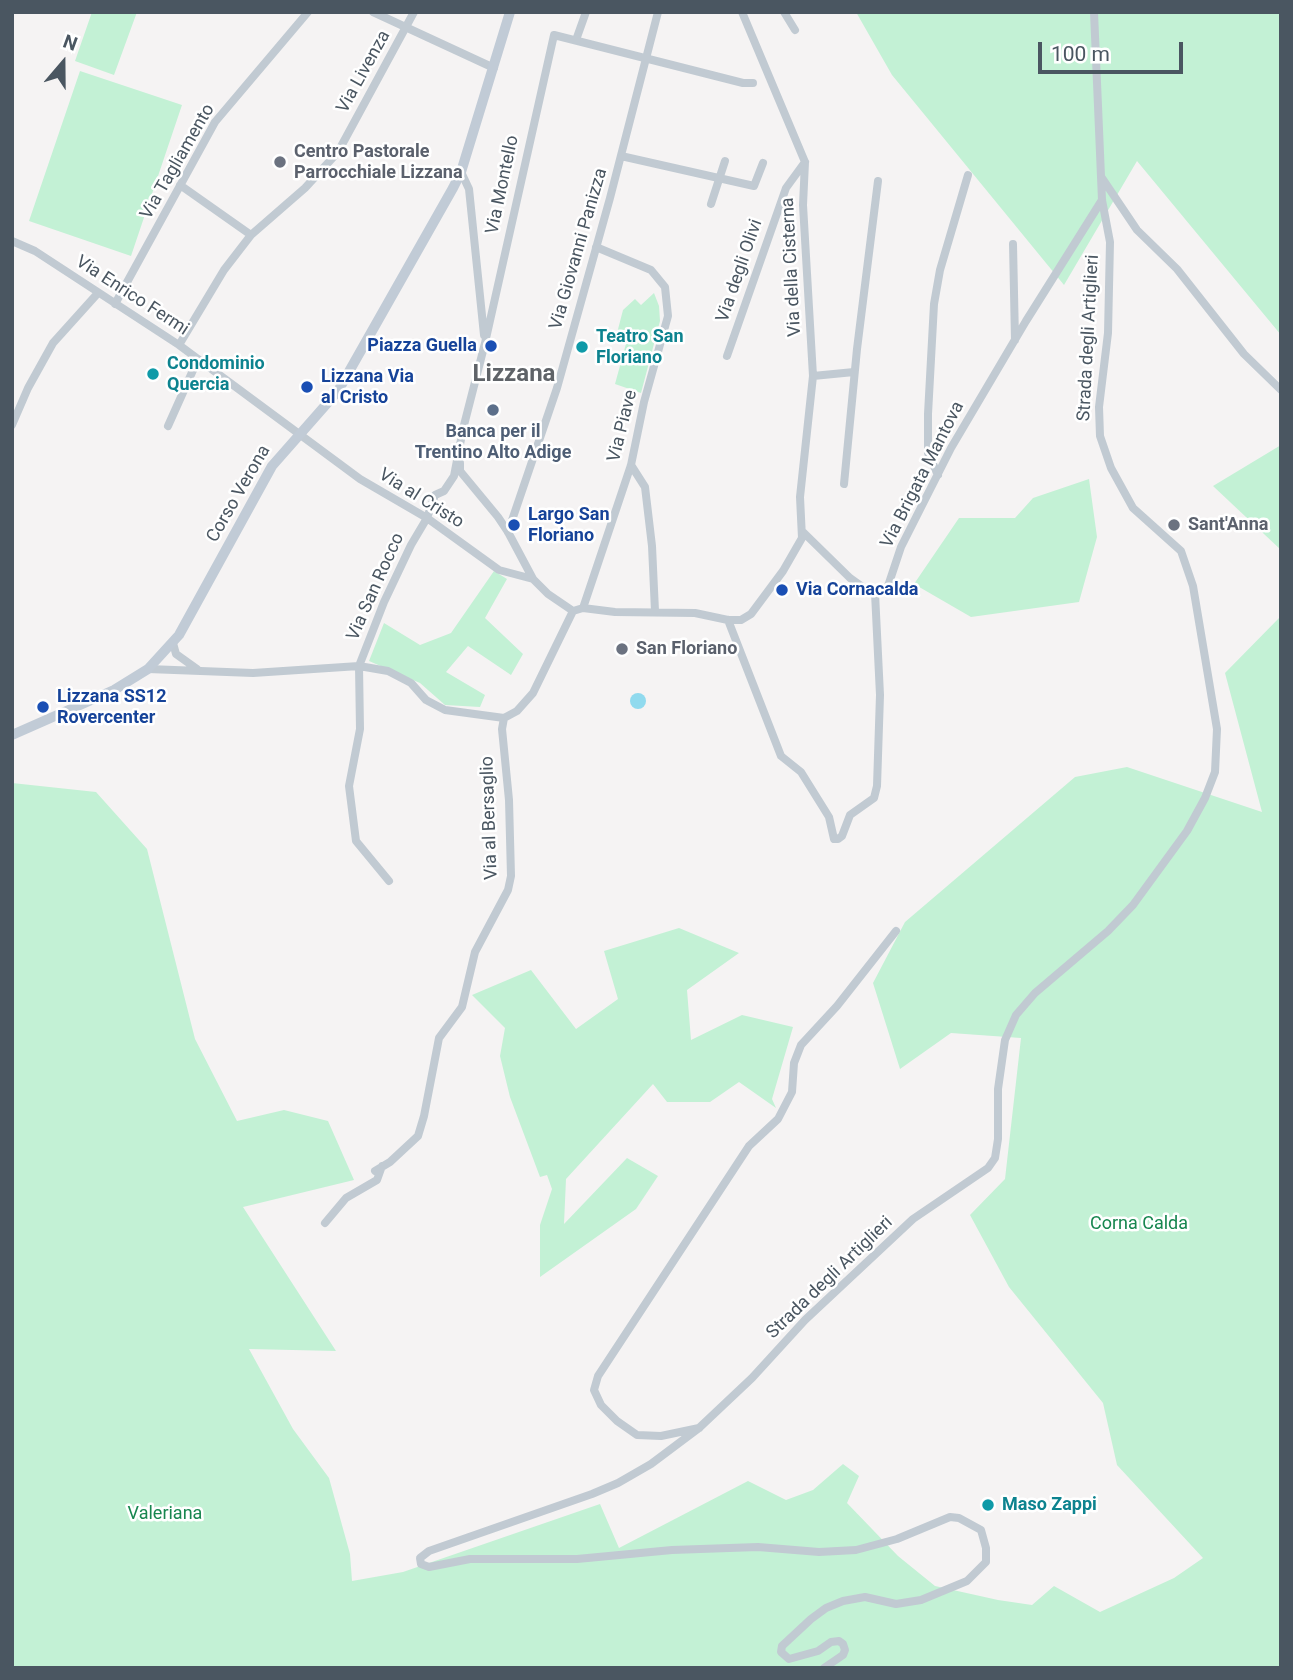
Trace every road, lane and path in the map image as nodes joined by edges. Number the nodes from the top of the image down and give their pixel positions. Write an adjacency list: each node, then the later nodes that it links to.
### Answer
1 (308, 12): 25 (street, Via Tagliamento)
2 (373, 12): 10 (street)
3 (414, 12): 10 (street, Via Livenza)
4 (510, 12): 14 (main road, Corso Verona)
5 (586, 12): 12 (street)
6 (658, 12): 13 (street, Via Giovanni Panizza)
7 (742, 12): 18 (street, Via della Cisterna)
8 (784, 12): 11 (street)
9 (1094, 12): 22 (street, Strada degli Artiglieri)
10 (407, 27): 14 (street); 28 (street, Via Livenza)
11 (795, 30)
12 (576, 40): 13 (street); 35 (street, Via Montello)
13 (646, 60): 15 (street); 16 (street, Via Giovanni Panizza)
14 (494, 68): 20 (main road, Corso Verona)
15 (753, 83)
16 (621, 156): 23 (street); 31 (street, Via Giovanni Panizza)
17 (725, 161): 23 (street)
18 (805, 162): 37 (street, Via degli Olivi); 40 (street, Via della Cisterna)
19 (763, 163): 23 (street)
20 (461, 172): 35 (street); 44 (main road, Corso Verona)
21 (968, 176): 47 (street)
22 (1101, 176): 26 (street, Strada degli Artiglieri); 41 (street)
23 (719, 180): 27 (street)
24 (878, 181): 39 (street)
25 (180, 185): 28 (street); 33 (street, Via Tagliamento)
26 (1102, 200): 34 (street, Via Brigata Mantova); 68 (street, Strada degli Artiglieri)
27 (711, 204)
28 (251, 235): 36 (street, Via Livenza)
29 (12, 241): 32 (street, Via Enrico Fermi)
30 (1013, 244): 34 (street)
31 (596, 247): 46 (street, Via Piave); 50 (street, Via Giovanni Panizza)
32 (98, 293): 33 (street, Via Enrico Fermi); 42 (street)
33 (115, 304): 36 (street, Via Enrico Fermi)
34 (1015, 340): 47 (street, Via Brigata Mantova)
35 (485, 343): 45 (street, Via Montello)
36 (179, 345): 38 (street, Via Enrico Fermi)
37 (727, 356)
38 (198, 359): 43 (street); 44 (street, Via Enrico Fermi)
39 (854, 372): 40 (street); 48 (street)
40 (813, 376): 51 (street, Via della Cisterna)
41 (1281, 390)
42 (12, 425)
43 (168, 426)
44 (298, 434): 49 (street, Via al Cristo); 58 (main road, Corso Verona)
45 (459, 450): 49 (street, Via San Rocco); 50 (street)
46 (631, 464): 54 (street, Via Piave); 56 (street)
47 (938, 475): 53 (street, Via Brigata Mantova)
48 (844, 484)
49 (427, 518): 52 (street, Via al Cristo); 59 (street, Via San Rocco)
50 (508, 531): 52 (street)
51 (803, 532): 53 (street); 57 (street)
52 (533, 579): 55 (street)
53 (875, 593): 57 (street)
54 (583, 608): 55 (street); 56 (street)
55 (573, 611): 63 (street)
56 (655, 611): 57 (street)
57 (728, 620)
58 (172, 649): 60 (main road, Corso Verona); 61 (street); 62 (street)
59 (359, 666): 62 (street); 63 (street); 65 (street)
60 (148, 669): 61 (street); 64 (main road, Corso Verona)
61 (175, 669): 62 (street)
62 (197, 669)
63 (504, 718): 67 (street, Via al Bersaglio)
64 (12, 735)
65 (389, 881)
66 (896, 931): 68 (street)
67 (325, 1223)
68 (699, 1428): 69 (street, Strada degli Artiglieri)
69 (824, 1668)

